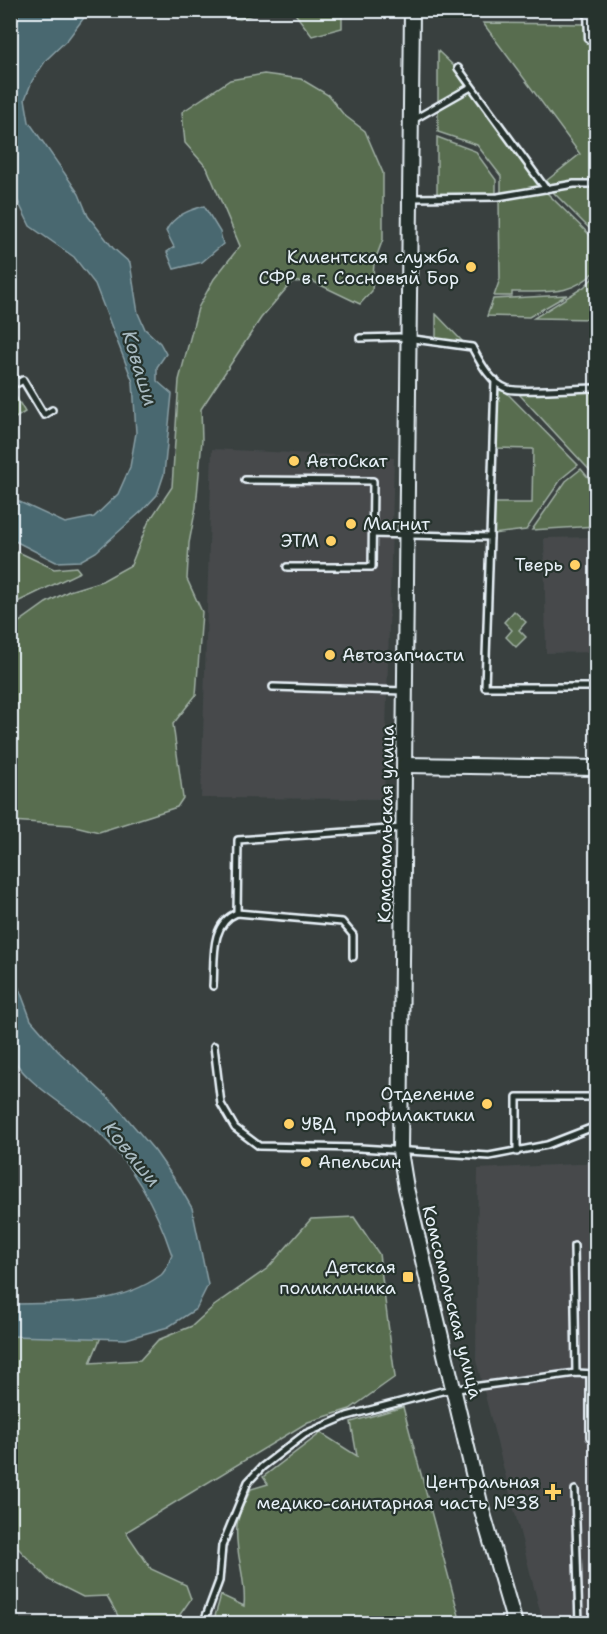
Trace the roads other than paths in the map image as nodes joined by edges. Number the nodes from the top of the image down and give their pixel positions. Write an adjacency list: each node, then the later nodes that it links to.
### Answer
1 (412, 10): 6 (street, Комсомольская улица)
2 (590, 10): 3 (street)
3 (594, 41)
4 (458, 68): 5 (lane)
5 (471, 87): 6 (lane); 8 (lane)
6 (411, 121): 9 (street, Комсомольская улица)
7 (597, 184): 8 (lane)
8 (546, 189): 9 (lane)
9 (411, 198): 11 (street, Комсомольская улица)
10 (360, 338): 11 (lane)
11 (410, 339): 13 (lane); 18 (street, Комсомольская улица)
12 (10, 372): 15 (lane)
13 (495, 380): 14 (lane); 19 (lane)
14 (597, 388)
15 (52, 410)
16 (245, 480): 17 (lane)
17 (373, 534): 18 (lane); 20 (lane)
18 (408, 534): 19 (lane); 23 (street, Комсомольская улица)
19 (490, 537): 22 (lane)
20 (287, 567)
21 (273, 687): 23 (lane)
22 (597, 687)
23 (406, 692): 24 (street, Комсомольская улица)
24 (405, 765): 25 (street); 26 (street, Комсомольская улица)
25 (597, 768)
26 (402, 828): 27 (lane); 33 (street, Комсомольская улица)
27 (237, 913): 28 (lane); 29 (lane)
28 (353, 957)
29 (213, 986)
30 (214, 1046): 33 (lane)
31 (597, 1097): 34 (lane)
32 (597, 1126): 34 (lane)
33 (400, 1151): 34 (lane); 38 (street, Комсомольская улица)
34 (517, 1152)
35 (574, 1246): 36 (lane)
36 (576, 1373): 37 (lane); 38 (lane)
37 (593, 1374): 39 (lane)
38 (454, 1388): 41 (lane); 42 (street, Комсомольская улица)
39 (597, 1437)
40 (575, 1490): 43 (lane)
41 (203, 1623)
42 (515, 1623)
43 (579, 1623)

